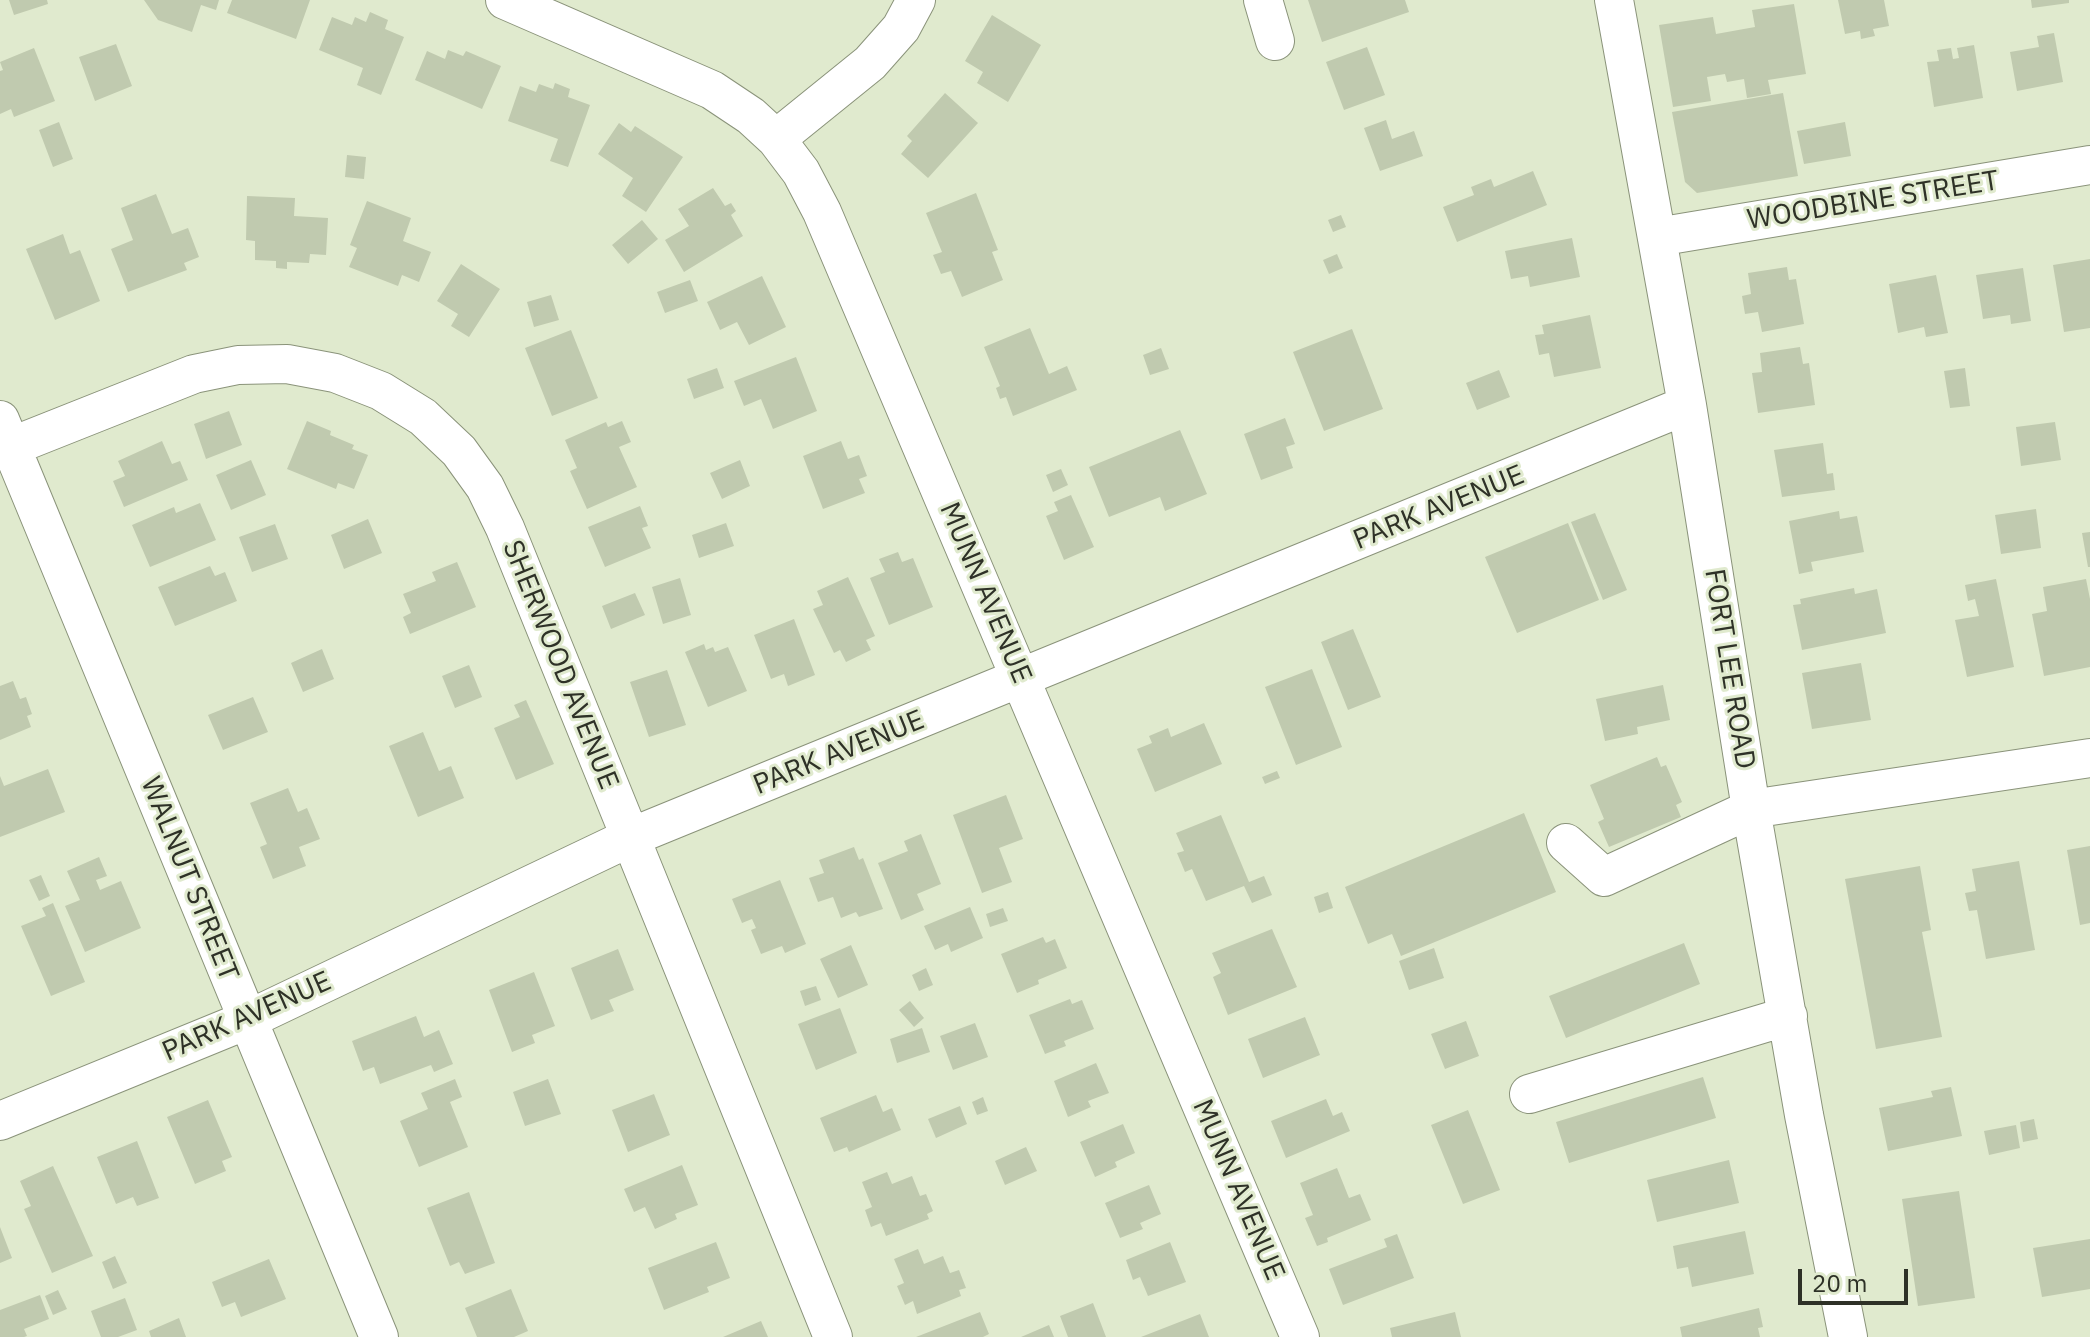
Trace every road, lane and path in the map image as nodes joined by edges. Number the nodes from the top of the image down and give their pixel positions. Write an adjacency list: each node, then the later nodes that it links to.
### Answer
1 (505, 0): 6 (street, MUNN AVENUE)
2 (916, 0): 6 (street)
3 (1263, 0): 5 (street)
4 (1614, 0): 8 (street, FORT LEE ROAD)
5 (1275, 41)
6 (776, 139): 11 (street, MUNN AVENUE)
7 (2090, 165): 8 (street, WOODBINE STREET)
8 (1657, 237): 9 (street, FORT LEE ROAD)
9 (1687, 405): 11 (street, PARK AVENUE); 13 (street, FORT LEE ROAD)
10 (4, 439): 14 (street, SHERWOOD AVENUE); 17 (street, WALNUT STREET)
11 (1022, 679): 14 (street, PARK AVENUE); 22 (street, MUNN AVENUE)
12 (2090, 758): 13 (street)
13 (1751, 809): 15 (street); 16 (street, FORT LEE ROAD)
14 (631, 837): 17 (street, PARK AVENUE); 21 (street, SHERWOOD AVENUE)
15 (1566, 843)
16 (1788, 1016): 18 (street); 23 (street, FORT LEE ROAD)
17 (247, 1020): 19 (street, PARK AVENUE); 20 (street, WALNUT STREET)
18 (1529, 1094)
19 (0, 1121)
20 (379, 1337)
21 (833, 1337)
22 (1300, 1337)
23 (1848, 1337)

